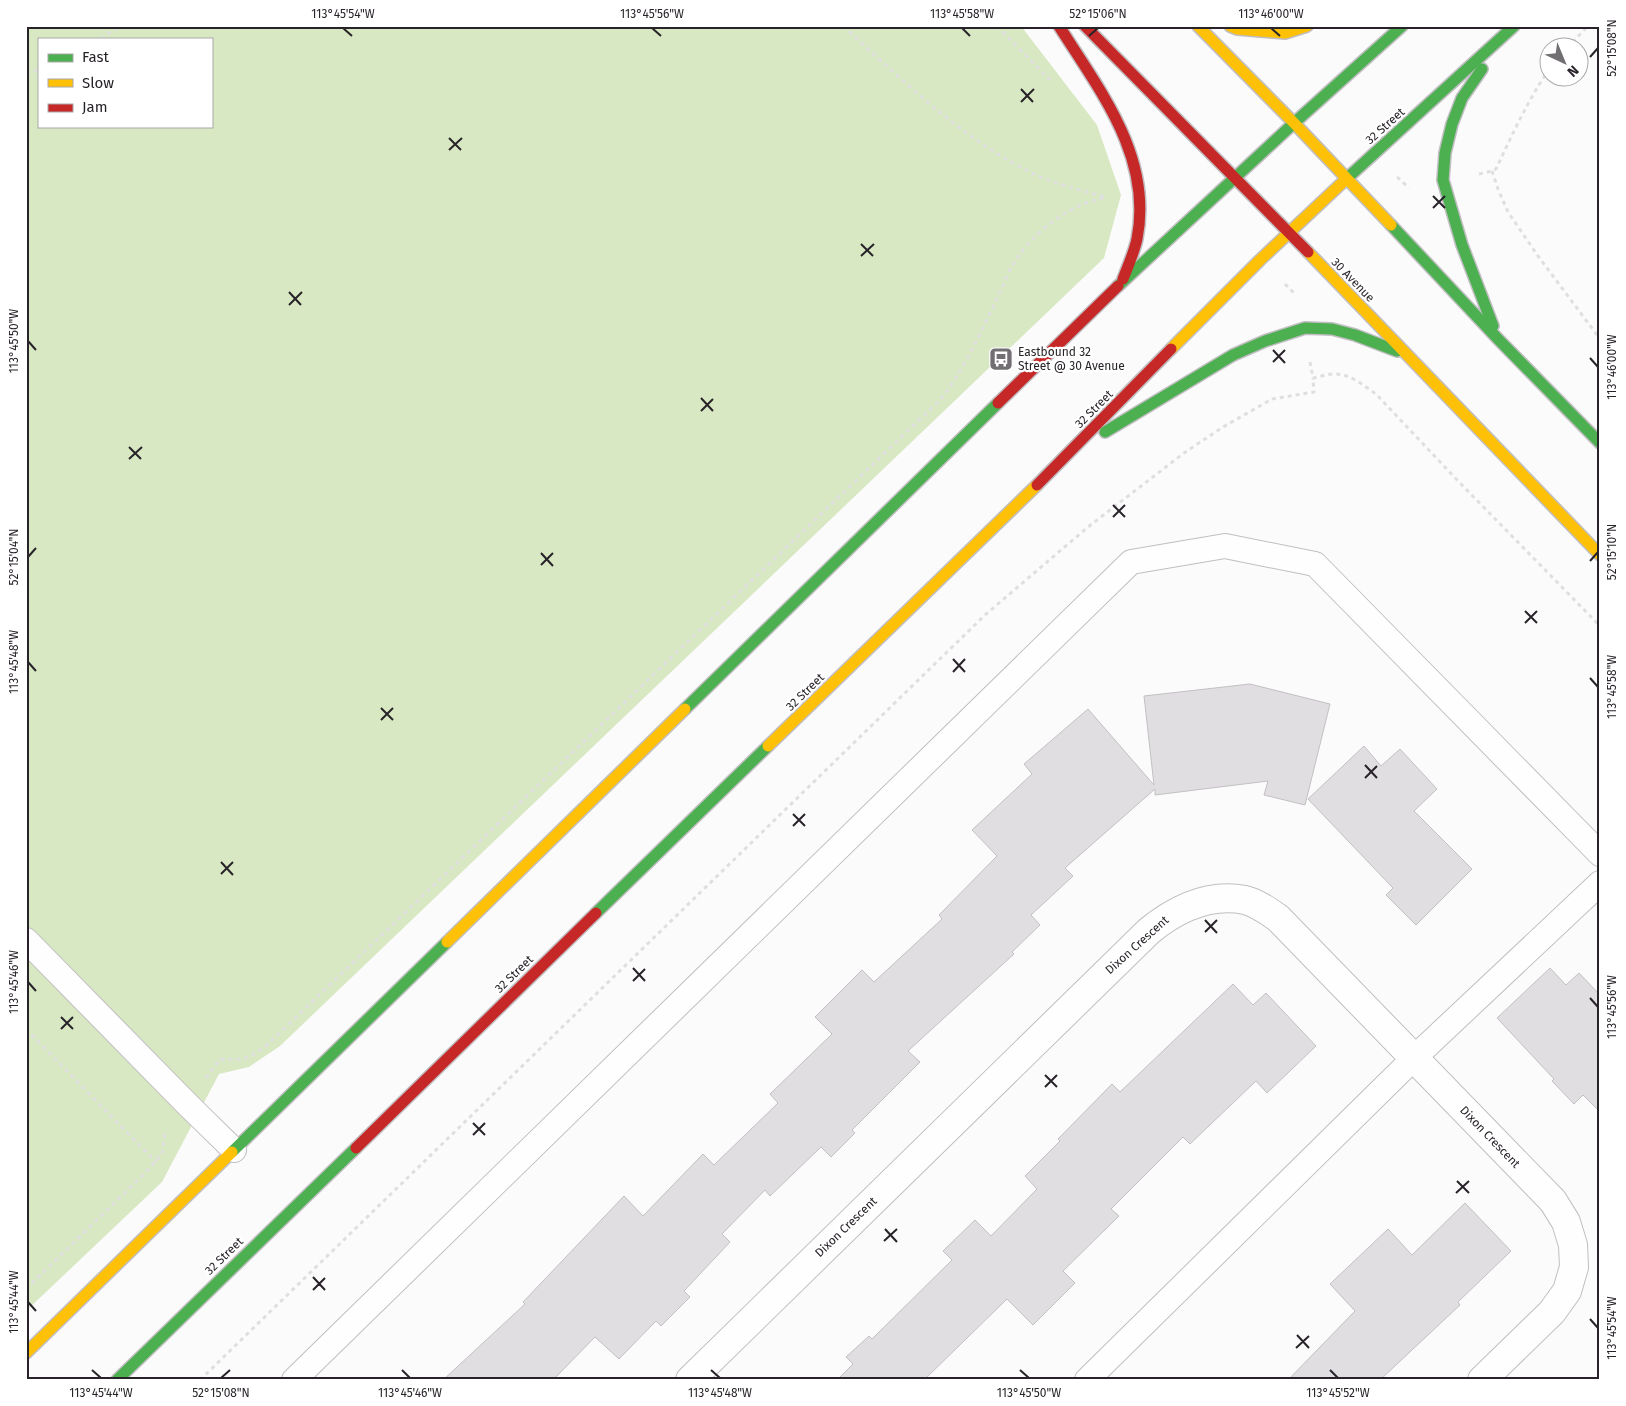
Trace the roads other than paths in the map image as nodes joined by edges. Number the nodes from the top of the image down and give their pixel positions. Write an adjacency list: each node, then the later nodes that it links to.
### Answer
1 (1059, 26): 12 (street)
2 (1085, 26): 9 (street, 30 Avenue)
3 (1198, 26): 8 (street)
4 (1230, 26): 5 (street)
5 (1307, 26)
6 (1402, 26): 8 (street)
7 (1511, 29): 10 (street, 32 Street); 13 (street)
8 (1294, 122): 9 (street); 10 (street)
9 (1235, 178): 11 (street, 30 Avenue); 12 (street)
10 (1346, 179): 11 (street, 32 Street); 13 (street)
11 (1288, 233): 14 (street, 30 Avenue); 16 (street, 32 Street)
12 (1122, 282): 22 (street)
13 (1498, 339): 15 (street)
14 (1406, 354): 16 (street); 17 (street, 30 Avenue)
15 (1600, 443)
16 (1069, 454): 24 (street, 32 Street)
17 (1600, 555)
18 (1600, 854): 25 (lane)
19 (1600, 883): 21 (lane)
20 (26, 940): 22 (lane)
21 (1414, 1058): 26 (street, Dixon Crescent); 27 (lane); 28 (street, Dixon Crescent)
22 (234, 1150): 23 (street)
23 (26, 1353)
24 (117, 1380)
25 (294, 1380)
26 (690, 1380)
27 (1086, 1380)
28 (1482, 1380)

